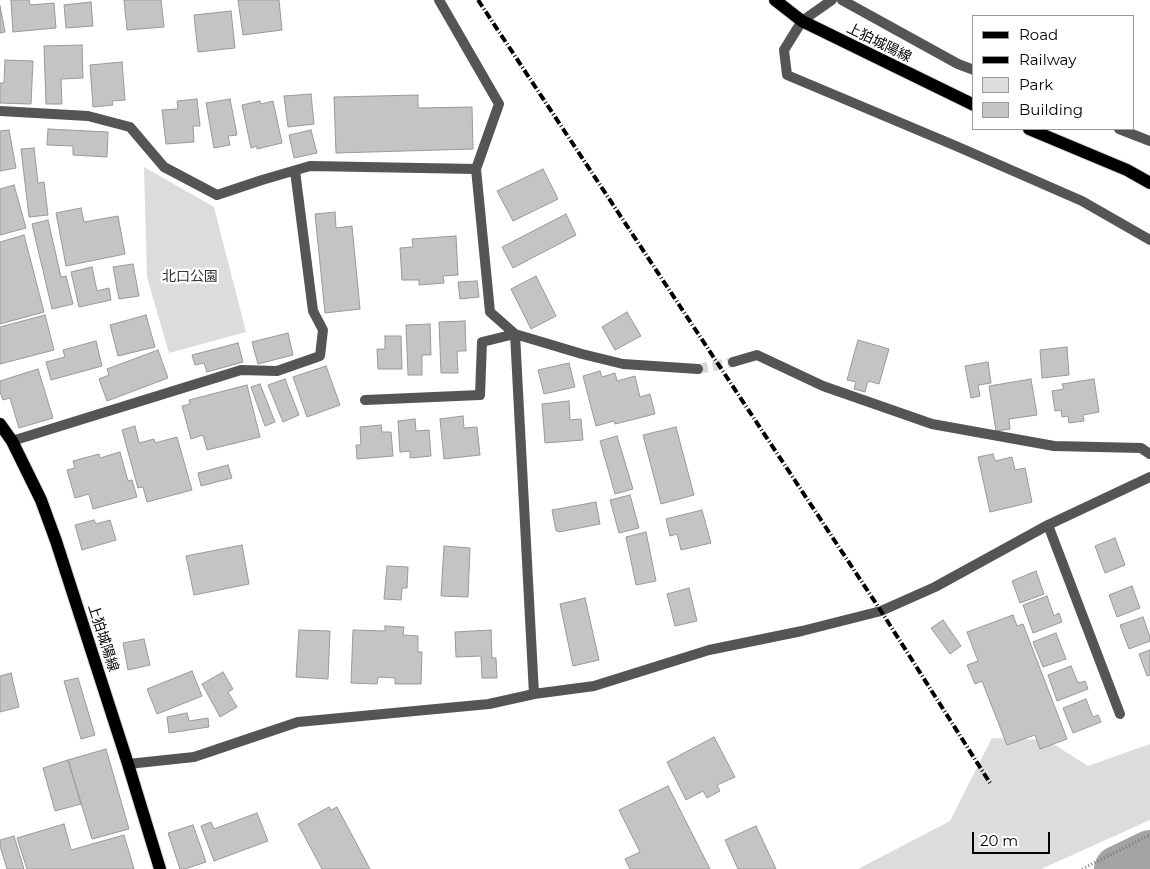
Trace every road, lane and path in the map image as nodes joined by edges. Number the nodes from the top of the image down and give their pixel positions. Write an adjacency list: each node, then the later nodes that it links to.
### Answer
1 (438, 0): 12 (street)
2 (775, 0): 5 (main road, 上狛城陽線)
3 (832, 0): 5 (street)
4 (842, 0): 6 (street)
5 (802, 21): 7 (main road, 上狛城陽線); 15 (street)
6 (972, 69)
7 (972, 105)
8 (0, 111): 13 (street)
9 (1031, 130): 14 (main road)
10 (1122, 130): 11 (street)
11 (1150, 141)
12 (476, 168): 13 (street); 16 (street)
13 (295, 171): 21 (street)
14 (1150, 183)
15 (1150, 240)
16 (515, 334): 18 (street); 19 (street); 25 (street)
17 (733, 362): 22 (street)
18 (698, 370)
19 (365, 400)
20 (0, 424): 21 (main road, 上狛城陽線)
21 (12, 441): 27 (main road, 上狛城陽線)
22 (1150, 454)
23 (1150, 477): 24 (street)
24 (1048, 525): 25 (street); 26 (street)
25 (534, 694): 27 (street)
26 (1120, 714)
27 (128, 764): 29 (main road, 上狛城陽線)
28 (1150, 835): 30 (path)
29 (160, 869)
30 (1082, 869)

